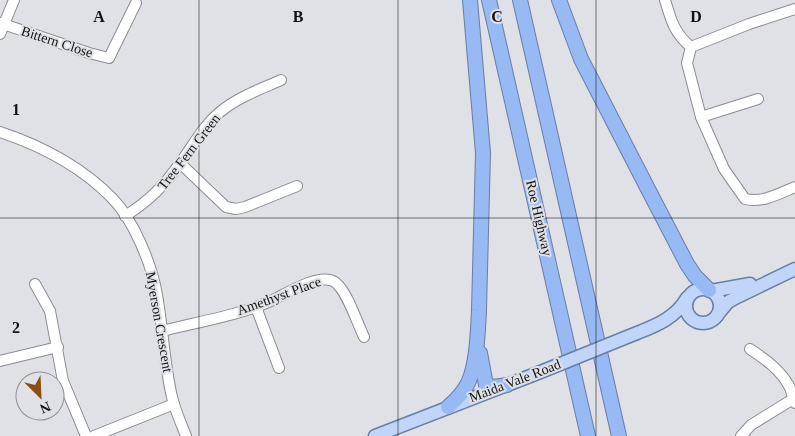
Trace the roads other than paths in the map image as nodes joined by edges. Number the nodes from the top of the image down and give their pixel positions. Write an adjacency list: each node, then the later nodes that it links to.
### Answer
1 (14, 0): 9 (street)
2 (470, 0): 28 (highway)
3 (489, 0): 42 (highway, Roe Highway)
4 (520, 0): 43 (highway)
5 (559, 0): 21 (highway)
6 (665, 0): 10 (street)
7 (136, 3): 9 (street, Bittern Close)
8 (795, 9): 10 (street)
9 (1, 27)
10 (691, 47): 13 (street)
11 (281, 80): 15 (street, Tree Fern Green)
12 (758, 99): 13 (street)
13 (701, 117): 17 (street)
14 (0, 132): 18 (street, Myerson Crescent)
15 (180, 163): 16 (street); 18 (street, Tree Fern Green)
16 (297, 186)
17 (795, 187)
18 (125, 216): 27 (street, Myerson Crescent)
19 (794, 270): 21 (main road); 24 (main road)
20 (35, 284): 30 (street)
21 (710, 291): 22 (main road); 24 (main road)
22 (688, 298): 25 (main road); 26 (main road, Maida Vale Road)
23 (256, 308): 27 (street, Amethyst Place); 29 (street, Amethyst Place); 33 (street)
24 (716, 316): 25 (main road)
25 (701, 323): 26 (main road, Maida Vale Road)
26 (654, 326): 34 (main road, Maida Vale Road, bridge)
27 (162, 331): 36 (street, Myerson Crescent)
28 (478, 334): 34 (highway); 37 (highway)
29 (364, 337)
30 (58, 347): 32 (street); 38 (street)
31 (750, 349): 35 (street)
32 (0, 361)
33 (279, 368)
34 (507, 384): 37 (main road, Maida Vale Road)
35 (794, 401): 44 (street)
36 (174, 404): 39 (street); 40 (street, Myerson Crescent)
37 (448, 407): 41 (main road, Maida Vale Road)
38 (86, 436)
39 (94, 436)
40 (186, 436)
41 (375, 436)
42 (588, 436)
43 (619, 436)
44 (741, 436)

